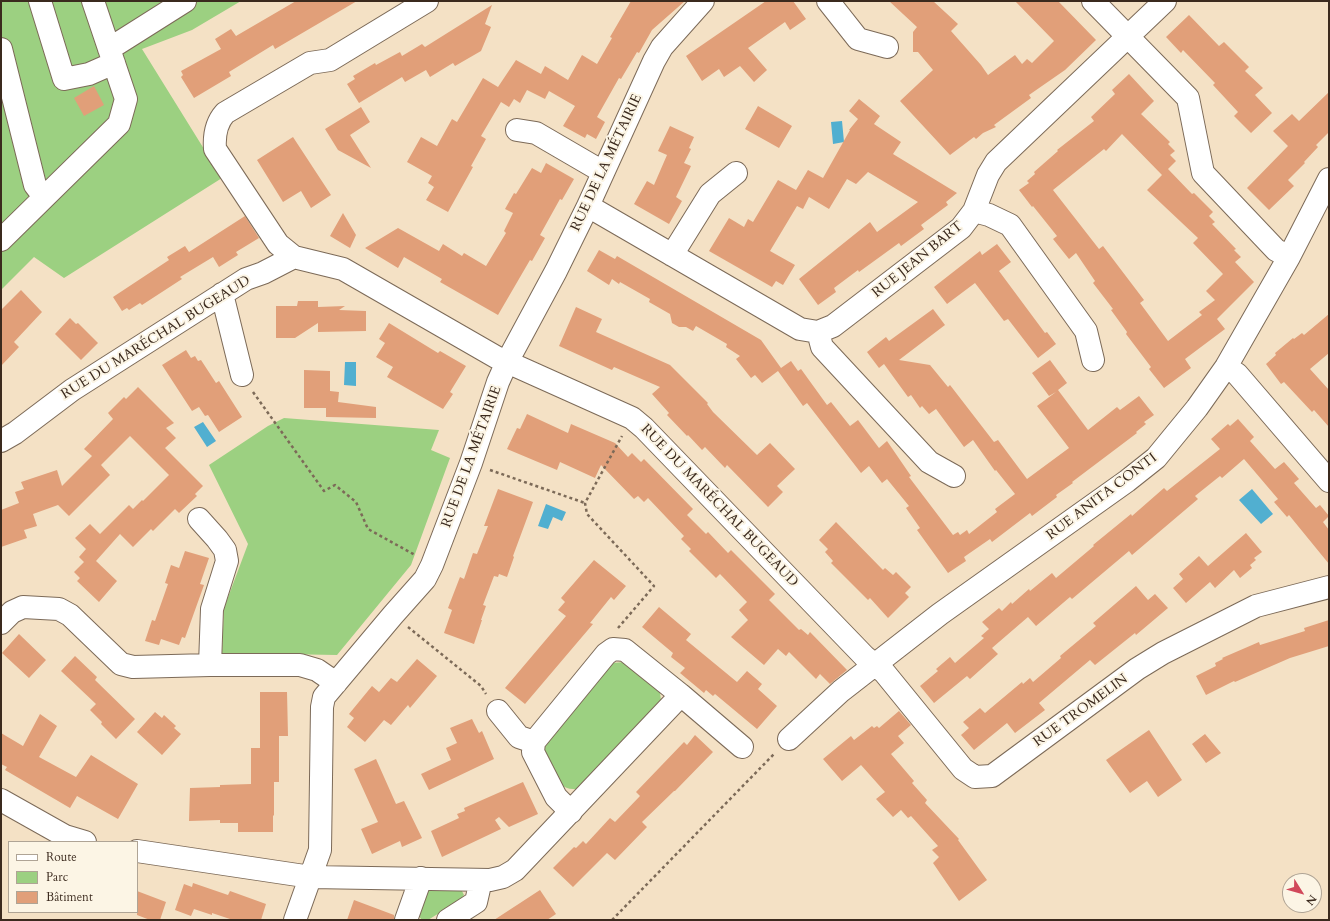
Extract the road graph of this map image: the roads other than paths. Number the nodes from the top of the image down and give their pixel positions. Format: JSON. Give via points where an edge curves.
{"nodes":[{"id":1,"x":40,"y":1,"type":"edge"},
{"id":2,"x":92,"y":1,"type":"edge"},
{"id":3,"x":427,"y":1,"type":"edge"},
{"id":4,"x":703,"y":1,"type":"edge"},
{"id":5,"x":828,"y":1,"type":"edge"},
{"id":6,"x":1093,"y":1,"type":"edge"},
{"id":7,"x":1165,"y":1,"type":"edge"},
{"id":8,"x":183,"y":2,"type":"edge"},
{"id":9,"x":1128,"y":36,"type":"junction"},
{"id":10,"x":887,"y":46,"type":"dead end"},
{"id":11,"x":1,"y":49,"type":"edge"},
{"id":12,"x":112,"y":56,"type":"junction"},
{"id":13,"x":517,"y":130,"type":"dead end"},
{"id":14,"x":603,"y":172,"type":"junction"},
{"id":15,"x":736,"y":173,"type":"dead end"},
{"id":16,"x":1329,"y":179,"type":"edge"},
{"id":17,"x":44,"y":197,"type":"junction"},
{"id":18,"x":588,"y":206,"type":"junction"},
{"id":19,"x":974,"y":211,"type":"junction"},
{"id":20,"x":2,"y":236,"type":"edge"},
{"id":21,"x":672,"y":254,"type":"junction"},
{"id":22,"x":1289,"y":256,"type":"junction"},
{"id":23,"x":294,"y":257,"type":"junction"},
{"id":24,"x":222,"y":294,"type":"junction"},
{"id":25,"x":818,"y":332,"type":"junction"},
{"id":26,"x":1093,"y":360,"type":"dead end"},
{"id":27,"x":507,"y":362,"type":"junction"},
{"id":28,"x":1226,"y":367,"type":"junction"},
{"id":29,"x":242,"y":375,"type":"road end"},
{"id":30,"x":1,"y":441,"type":"edge"},
{"id":31,"x":954,"y":476,"type":"dead end"},
{"id":32,"x":1329,"y":481,"type":"edge"},
{"id":33,"x":198,"y":519,"type":"dead end"},
{"id":34,"x":1329,"y":587,"type":"edge"},
{"id":35,"x":1,"y":623,"type":"edge"},
{"id":36,"x":875,"y":664,"type":"junction"},
{"id":37,"x":210,"y":665,"type":"junction"},
{"id":38,"x":336,"y":683,"type":"junction"},
{"id":39,"x":681,"y":695,"type":"junction"},
{"id":40,"x":498,"y":711,"type":"road end"},
{"id":41,"x":789,"y":739,"type":"road end"},
{"id":42,"x":534,"y":742,"type":"junction"},
{"id":43,"x":742,"y":747,"type":"dead end"},
{"id":44,"x":1,"y":800,"type":"edge"},
{"id":45,"x":570,"y":812,"type":"junction"},
{"id":46,"x":82,"y":841,"type":"edge"},
{"id":47,"x":138,"y":851,"type":"edge"},
{"id":48,"x":311,"y":877,"type":"junction"},
{"id":49,"x":421,"y":878,"type":"junction"},
{"id":50,"x":482,"y":880,"type":"junction"},
{"id":51,"x":295,"y":920,"type":"edge"},
{"id":52,"x":406,"y":920,"type":"edge"},
{"id":53,"x":448,"y":920,"type":"edge"}],
"edges":[{"from":1,"to":12,"type":"street","via":[[64,79],[89,74]]},
{"from":2,"to":12,"type":"street"},
{"from":3,"to":23,"type":"street","via":[[330,60],[310,64],[225,113],[219,120],[214,140],[215,149],[278,244]]},
{"from":4,"to":14,"type":"street","name":"RUE DE LA MÉTAIRIE","via":[[662,47],[654,60]]},
{"from":5,"to":10,"type":"street","via":[[858,39]]},
{"from":6,"to":9,"type":"street"},
{"from":7,"to":9,"type":"street","name":"RUE JEAN BART"},
{"from":8,"to":12,"type":"street"},
{"from":9,"to":19,"type":"street","name":"RUE JEAN BART","via":[[996,162]]},
{"from":9,"to":22,"type":"street","via":[[1188,98],[1203,173],[1276,250]]},
{"from":11,"to":17,"type":"street","via":[[35,185]]},
{"from":12,"to":17,"type":"street","via":[[126,99],[119,124]]},
{"from":13,"to":14,"type":"street","via":[[536,133]]},
{"from":14,"to":18,"type":"street","name":"RUE DE LA MÉTAIRIE"},
{"from":15,"to":21,"type":"street","via":[[710,194]]},
{"from":16,"to":22,"type":"street","name":"RUE ANITA CONTI"},
{"from":17,"to":20,"type":"street"},
{"from":18,"to":21,"type":"street"},
{"from":18,"to":27,"type":"street","name":"RUE DE LA MÉTAIRIE"},
{"from":19,"to":25,"type":"street","name":"RUE JEAN BART","via":[[961,228],[833,326]]},
{"from":19,"to":26,"type":"street","via":[[989,215],[1010,226],[1086,331]]},
{"from":21,"to":25,"type":"street","via":[[800,329]]},
{"from":22,"to":28,"type":"street","name":"RUE ANITA CONTI"},
{"from":23,"to":24,"type":"street","name":"RUE DU MARÉCHAL BUGEAUD","via":[[246,279]]},
{"from":23,"to":27,"type":"street","name":"RUE DU MARÉCHAL BUGEAUD","via":[[343,269]]},
{"from":24,"to":29,"type":"street"},
{"from":24,"to":30,"type":"street","name":"RUE DU MARÉCHAL BUGEAUD","via":[[72,390]]},
{"from":25,"to":31,"type":"street","via":[[822,347],[918,451],[929,462]]},
{"from":27,"to":36,"type":"street","name":"RUE DU MARÉCHAL BUGEAUD","via":[[632,418],[865,657]]},
{"from":27,"to":38,"type":"street","name":"RUE DE LA MÉTAIRIE","via":[[471,463],[425,579]]},
{"from":28,"to":32,"type":"street","via":[[1237,374]]},
{"from":28,"to":36,"type":"street","name":"RUE ANITA CONTI","via":[[1197,408],[1156,458]]},
{"from":33,"to":37,"type":"street","via":[[225,550],[227,561],[212,609]]},
{"from":34,"to":36,"type":"street","name":"RUE TROMELIN","via":[[1256,606],[1163,653],[1137,669],[992,776],[975,777],[963,769]]},
{"from":35,"to":37,"type":"street","via":[[12,612],[23,607],[59,609],[70,615],[121,664],[133,667]]},
{"from":36,"to":41,"type":"street","name":"RUE ANITA CONTI"},
{"from":37,"to":38,"type":"street","via":[[300,665],[317,670]]},
{"from":38,"to":48,"type":"street","name":"RUE DE LA MÉTAIRIE","via":[[324,697],[322,707],[320,850]]},
{"from":39,"to":42,"type":"street","via":[[625,650],[612,649]]},
{"from":39,"to":43,"type":"street"},
{"from":39,"to":45,"type":"street"},
{"from":40,"to":42,"type":"street","via":[[519,737]]},
{"from":42,"to":45,"type":"street","via":[[533,752],[556,797]]},
{"from":44,"to":46,"type":"street","via":[[65,836]]},
{"from":45,"to":50,"type":"street","via":[[515,870],[504,877]]},
{"from":47,"to":48,"type":"street"},
{"from":48,"to":49,"type":"street"},
{"from":48,"to":51,"type":"street","name":"RUE DE LA MÉTAIRIE"},
{"from":49,"to":50,"type":"street"},
{"from":49,"to":52,"type":"street"},
{"from":50,"to":53,"type":"street","via":[[476,902]]}]}
